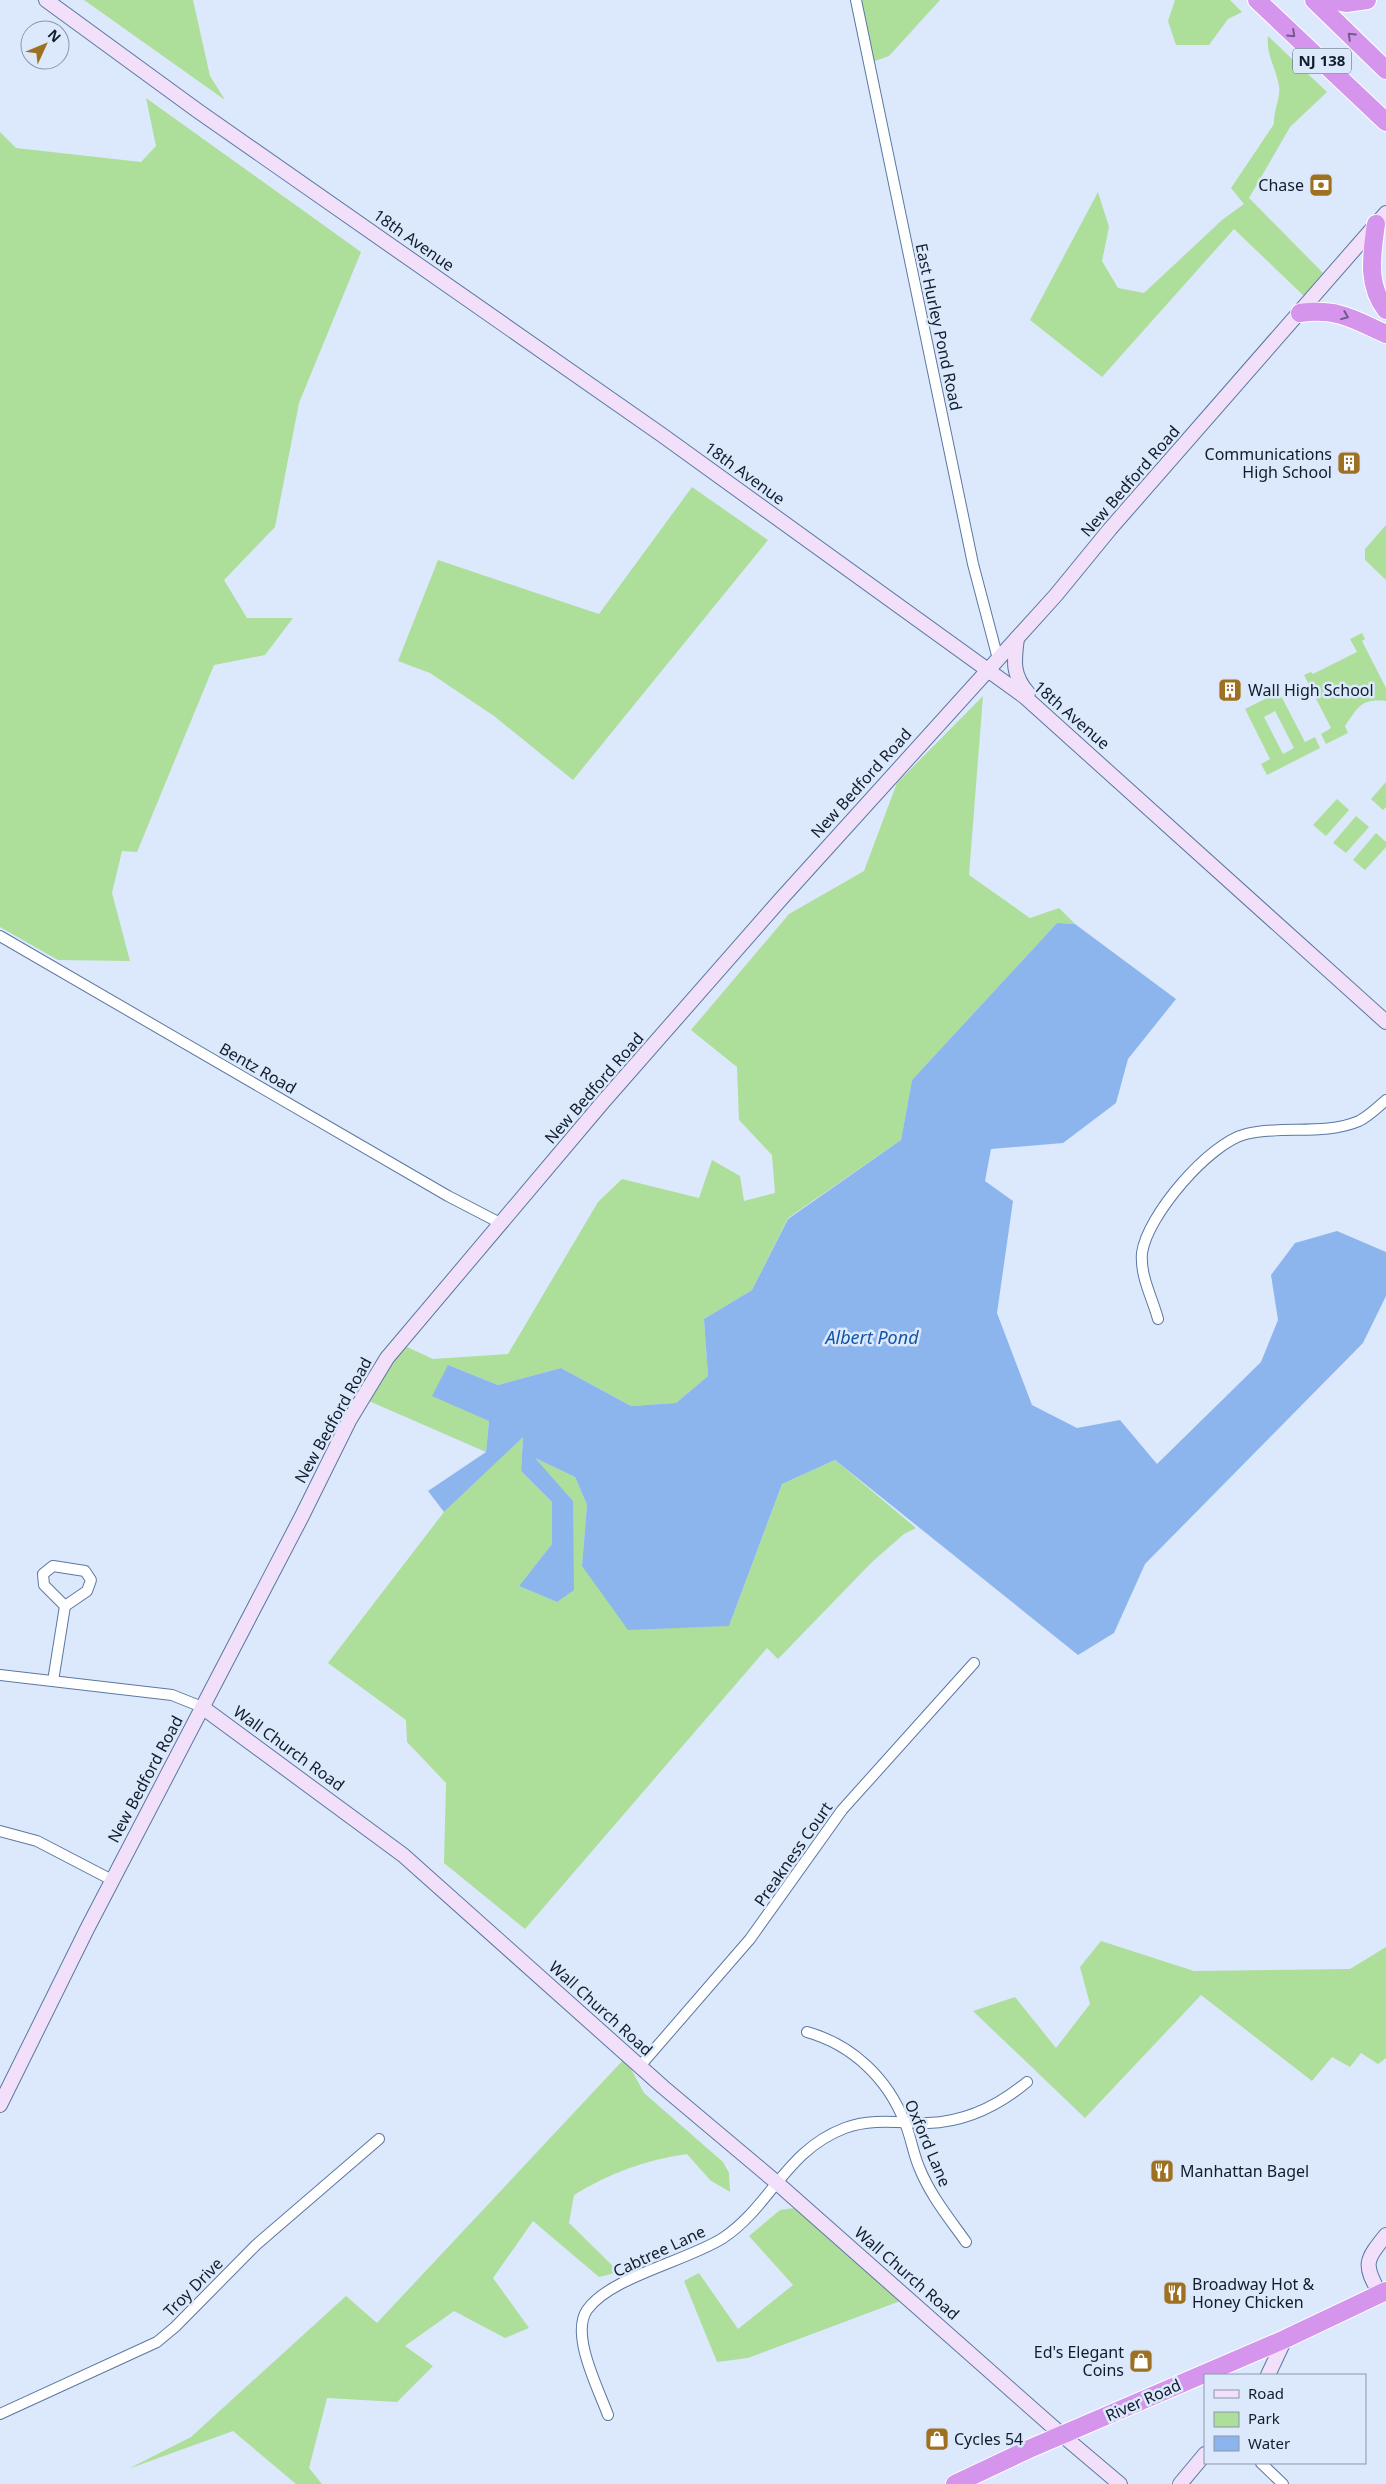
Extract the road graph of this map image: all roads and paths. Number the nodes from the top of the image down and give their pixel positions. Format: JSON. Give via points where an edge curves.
{"nodes":[{"id":1,"x":46,"y":0,"type":"edge"},
{"id":2,"x":856,"y":0,"type":"edge"},
{"id":3,"x":1257,"y":0,"type":"edge"},
{"id":4,"x":1314,"y":0,"type":"edge"},
{"id":5,"x":1330,"y":0,"type":"edge"},
{"id":6,"x":1367,"y":0,"type":"edge"},
{"id":7,"x":1386,"y":70,"type":"edge"},
{"id":8,"x":1386,"y":122,"type":"edge"},
{"id":9,"x":1381,"y":218,"type":"edge"},
{"id":10,"x":1386,"y":310,"type":"edge"},
{"id":11,"x":1300,"y":313,"type":"junction"},
{"id":12,"x":1386,"y":334,"type":"edge"},
{"id":13,"x":1017,"y":638,"type":"junction"},
{"id":14,"x":998,"y":659,"type":"junction"},
{"id":15,"x":987,"y":669,"type":"junction"},
{"id":16,"x":1058,"y":725,"type":"junction"},
{"id":17,"x":0,"y":936,"type":"edge"},
{"id":18,"x":1386,"y":1022,"type":"edge"},
{"id":19,"x":1386,"y":1100,"type":"edge"},
{"id":20,"x":502,"y":1224,"type":"junction"},
{"id":21,"x":1158,"y":1319,"type":"dead end"},
{"id":22,"x":65,"y":1606,"type":"junction"},
{"id":23,"x":974,"y":1663,"type":"dead end"},
{"id":24,"x":0,"y":1675,"type":"edge"},
{"id":25,"x":53,"y":1681,"type":"junction"},
{"id":26,"x":202,"y":1707,"type":"junction"},
{"id":27,"x":0,"y":1832,"type":"edge"},
{"id":28,"x":112,"y":1880,"type":"junction"},
{"id":29,"x":807,"y":2032,"type":"dead end"},
{"id":30,"x":640,"y":2066,"type":"junction"},
{"id":31,"x":1027,"y":2082,"type":"dead end"},
{"id":32,"x":3,"y":2090,"type":"edge"},
{"id":33,"x":0,"y":2105,"type":"edge"},
{"id":34,"x":905,"y":2122,"type":"junction"},
{"id":35,"x":379,"y":2139,"type":"dead end"},
{"id":36,"x":776,"y":2182,"type":"junction"},
{"id":37,"x":1386,"y":2235,"type":"edge"},
{"id":38,"x":966,"y":2242,"type":"dead end"},
{"id":39,"x":1383,"y":2292,"type":"edge"},
{"id":40,"x":1284,"y":2339,"type":"junction"},
{"id":41,"x":1268,"y":2374,"type":"edge"},
{"id":42,"x":0,"y":2414,"type":"edge"},
{"id":43,"x":608,"y":2415,"type":"dead end"},
{"id":44,"x":1062,"y":2435,"type":"junction"},
{"id":45,"x":1204,"y":2455,"type":"edge"},
{"id":46,"x":1262,"y":2464,"type":"edge"},
{"id":47,"x":955,"y":2484,"type":"edge"},
{"id":48,"x":1120,"y":2484,"type":"edge"},
{"id":49,"x":1180,"y":2484,"type":"edge"},
{"id":50,"x":1283,"y":2484,"type":"edge"}],
"edges":[{"from":1,"to":15,"type":"street","name":"18th Avenue"},
{"from":2,"to":14,"type":"street","name":"East Hurley Pond Road","via":[[973,564]]},
{"from":3,"to":8,"type":"highway","number":"NJ 138","one_way":true},
{"from":7,"to":4,"type":"highway","number":"NJ 138","one_way":true},
{"from":5,"to":6,"type":"highway","via":[[1346,3]]},
{"from":9,"to":10,"type":"highway","via":[[1371,273],[1374,290]]},
{"from":9,"to":11,"type":"street","name":"New Bedford Road"},
{"from":11,"to":12,"type":"highway","one_way":true,"via":[[1319,310],[1337,313]]},
{"from":11,"to":13,"type":"street","name":"New Bedford Road"},
{"from":13,"to":14,"type":"street","name":"New Bedford Road"},
{"from":13,"to":16,"type":"street","via":[[1014,664],[1019,683]]},
{"from":14,"to":15,"type":"street","name":"New Bedford Road"},
{"from":15,"to":16,"type":"street","name":"18th Avenue"},
{"from":15,"to":20,"type":"street","name":"New Bedford Road","via":[[603,1102]]},
{"from":16,"to":18,"type":"street","name":"18th Avenue"},
{"from":17,"to":20,"type":"street","name":"Bentz Road"},
{"from":19,"to":21,"type":"street","via":[[1364,1118],[1349,1125],[1248,1133],[1228,1141],[1210,1154],[1154,1219],[1145,1238],[1143,1272]]},
{"from":20,"to":26,"type":"street","name":"New Bedford Road","via":[[404,1337],[368,1388]]},
{"from":22,"to":22,"type":"street","via":[[87,1591],[91,1580],[81,1569],[54,1566],[43,1574],[44,1585]]},
{"from":22,"to":25,"type":"street"},
{"from":23,"to":30,"type":"street","name":"Preakness Court","via":[[842,1810],[750,1939]]},
{"from":24,"to":25,"type":"street","name":"Wall Church Road"},
{"from":25,"to":26,"type":"street","name":"Wall Church Road","via":[[172,1695]]},
{"from":26,"to":28,"type":"street","name":"New Bedford Road"},
{"from":26,"to":30,"type":"street","name":"Wall Church Road","via":[[403,1855]]},
{"from":27,"to":28,"type":"street","via":[[37,1841]]},
{"from":28,"to":32,"type":"street","name":"New Bedford Road"},
{"from":29,"to":34,"type":"street","name":"Oxford Lane","via":[[836,2043],[875,2072]]},
{"from":30,"to":36,"type":"street","name":"Wall Church Road"},
{"from":31,"to":34,"type":"street","name":"Cabtree Lane","via":[[997,2105],[970,2116],[930,2123]]},
{"from":32,"to":33,"type":"street","name":"New Bedford Road"},
{"from":34,"to":36,"type":"street","name":"Cabtree Lane","via":[[865,2123],[831,2134],[805,2152]]},
{"from":34,"to":38,"type":"street","name":"Oxford Lane","via":[[925,2182]]},
{"from":35,"to":42,"type":"street","name":"Troy Drive","via":[[256,2245],[157,2342]]},
{"from":36,"to":43,"type":"street","name":"Cabtree Lane","via":[[736,2228],[724,2237],[706,2248],[617,2286],[586,2311],[581,2332],[585,2354]]},
{"from":36,"to":44,"type":"street","name":"Wall Church Road"},
{"from":37,"to":39,"type":"street","via":[[1368,2260],[1369,2273]]},
{"from":39,"to":40,"type":"highway","name":"River Road"},
{"from":40,"to":41,"type":"street"},
{"from":40,"to":44,"type":"highway","name":"River Road"},
{"from":44,"to":47,"type":"highway","name":"River Road"},
{"from":44,"to":48,"type":"street","name":"Wall Church Road"},
{"from":45,"to":49,"type":"street"},
{"from":46,"to":50,"type":"street"}]}
